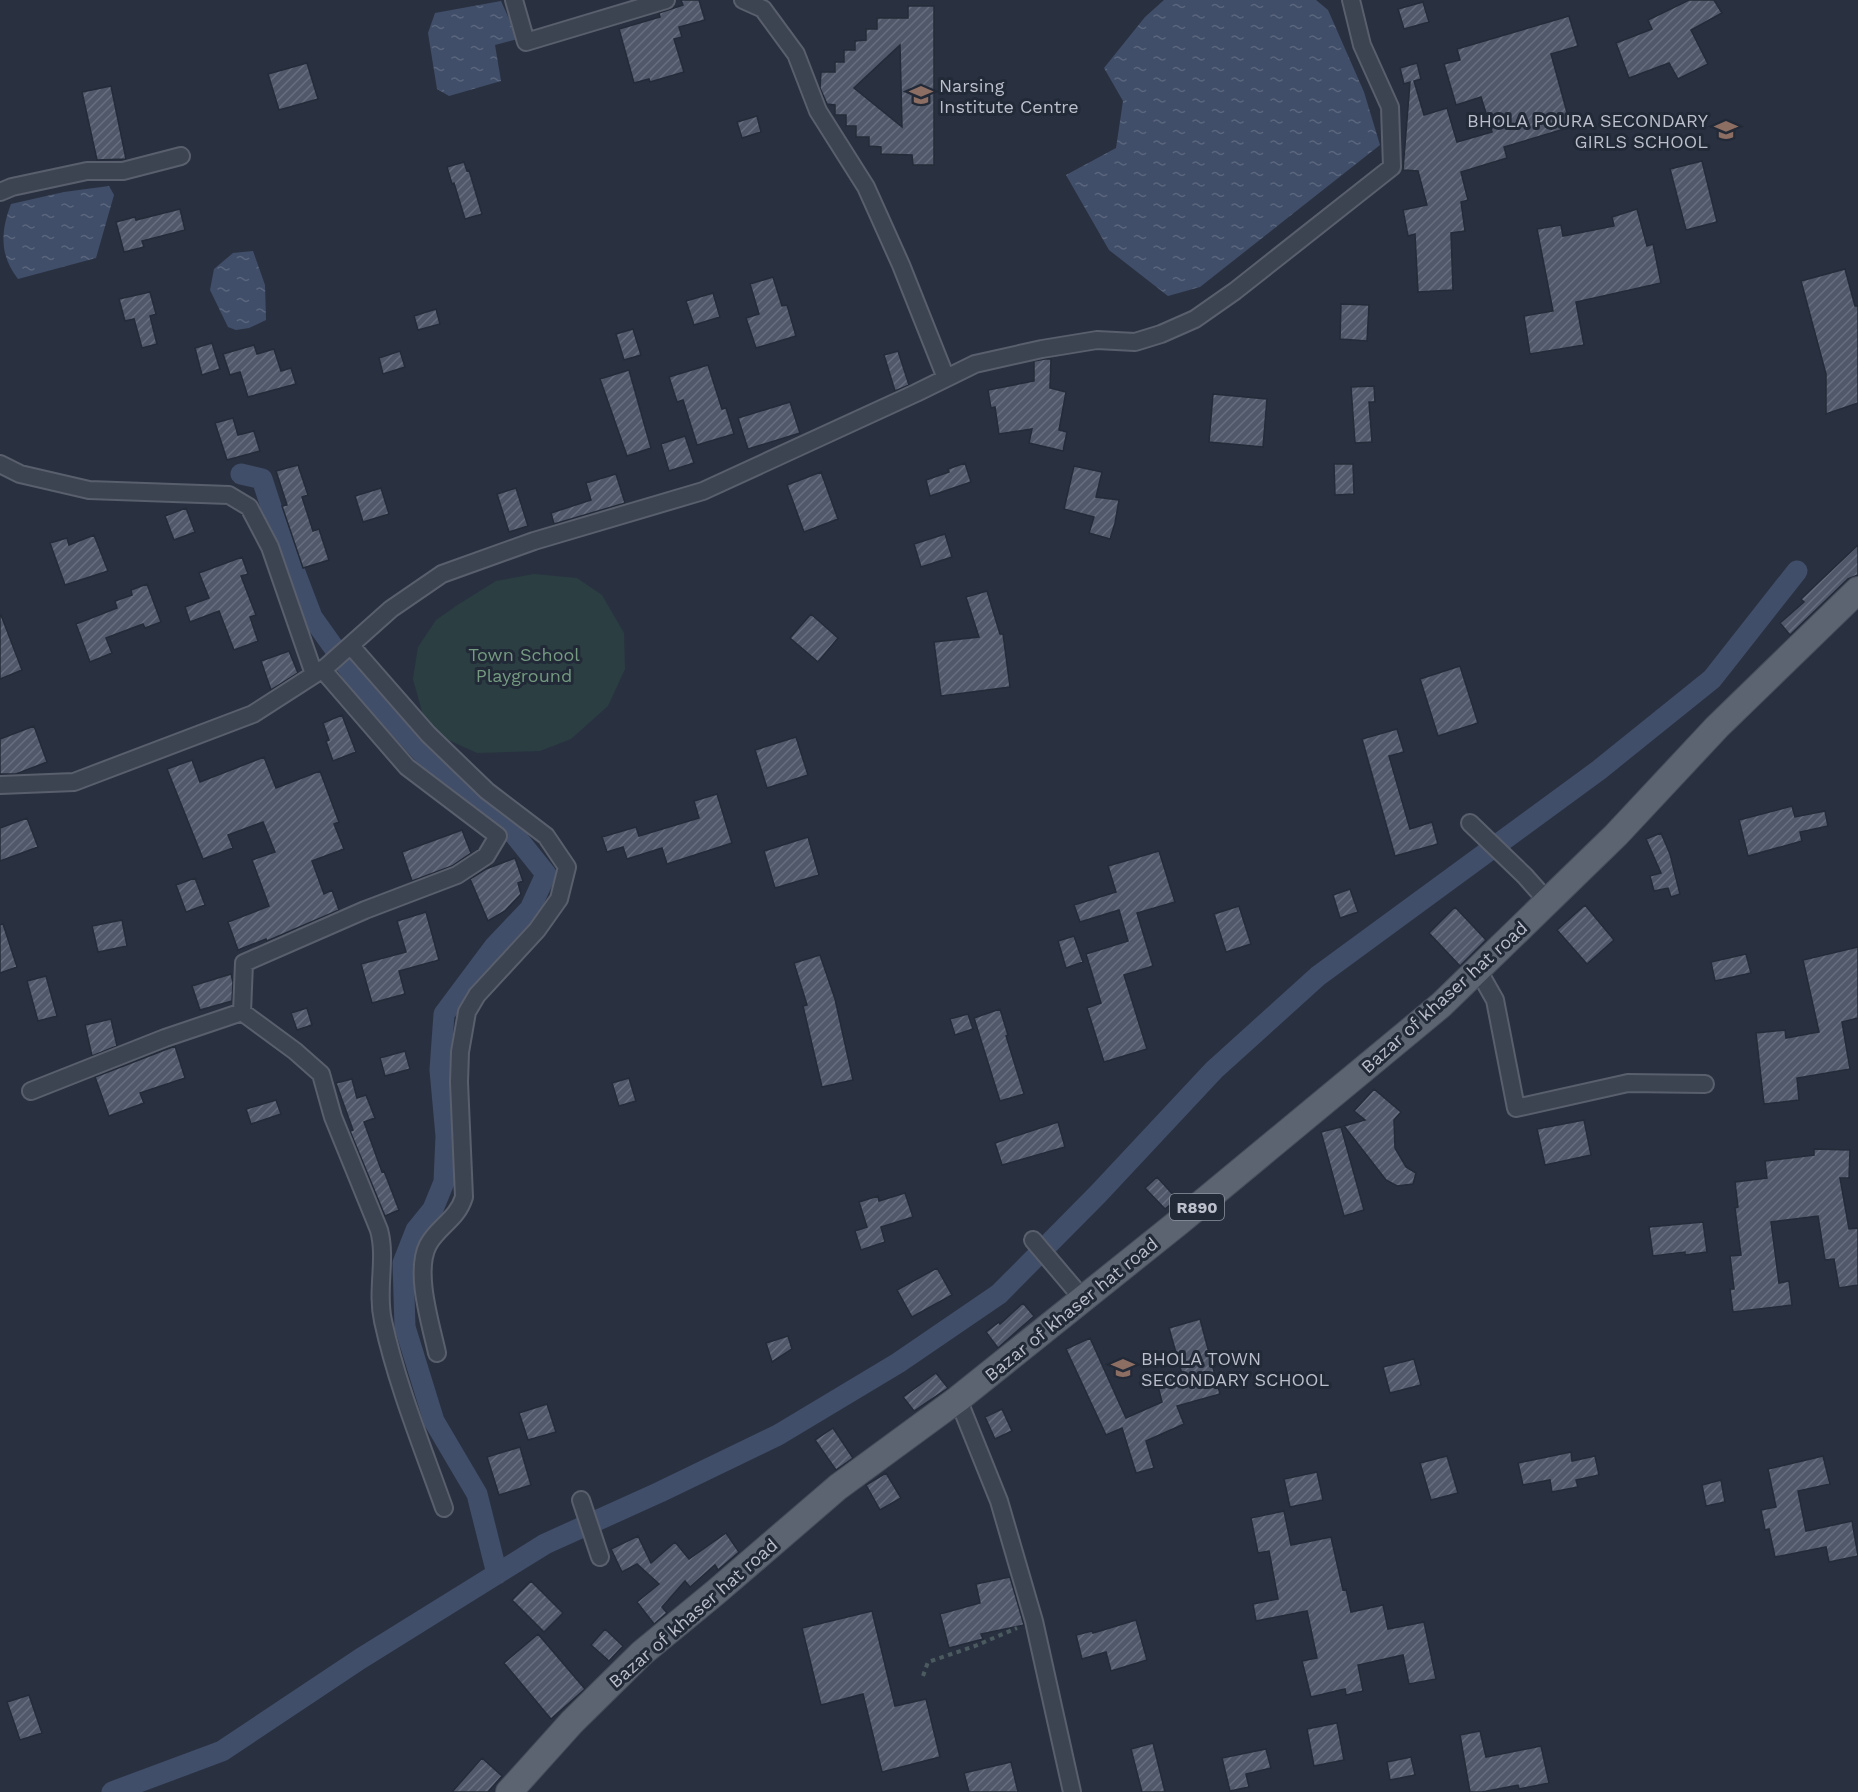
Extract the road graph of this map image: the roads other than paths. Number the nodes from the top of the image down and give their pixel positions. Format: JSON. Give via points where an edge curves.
{"nodes":[{"id":1,"x":514,"y":0,"type":"edge"},
{"id":2,"x":666,"y":0,"type":"edge"},
{"id":3,"x":743,"y":0,"type":"edge"},
{"id":4,"x":1351,"y":0,"type":"edge"},
{"id":5,"x":181,"y":156,"type":"dead end"},
{"id":6,"x":0,"y":192,"type":"edge"},
{"id":7,"x":946,"y":378,"type":"junction"},
{"id":8,"x":0,"y":464,"type":"edge"},
{"id":9,"x":1858,"y":590,"type":"edge"},
{"id":10,"x":353,"y":644,"type":"junction"},
{"id":11,"x":321,"y":670,"type":"junction"},
{"id":12,"x":0,"y":785,"type":"edge"},
{"id":13,"x":1470,"y":823,"type":"dead end"},
{"id":14,"x":1548,"y":902,"type":"junction"},
{"id":15,"x":1478,"y":970,"type":"junction"},
{"id":16,"x":242,"y":1012,"type":"junction"},
{"id":17,"x":1705,"y":1084,"type":"dead end"},
{"id":18,"x":31,"y":1091,"type":"dead end"},
{"id":19,"x":1033,"y":1240,"type":"dead end"},
{"id":20,"x":1075,"y":1290,"type":"junction"},
{"id":21,"x":438,"y":1353,"type":"dead end"},
{"id":22,"x":958,"y":1399,"type":"junction"},
{"id":23,"x":581,"y":1500,"type":"dead end"},
{"id":24,"x":444,"y":1508,"type":"dead end"},
{"id":25,"x":600,"y":1557,"type":"dead end"},
{"id":26,"x":508,"y":1792,"type":"edge"},
{"id":27,"x":1072,"y":1792,"type":"edge"}],
"edges":[{"from":1,"to":2,"type":"street","via":[[526,42]]},
{"from":3,"to":7,"type":"street","via":[[763,9],[796,54],[818,111],[866,187]]},
{"from":4,"to":7,"type":"street","via":[[1362,45],[1390,107],[1392,167],[1195,319],[1135,342],[1097,340],[1042,349],[975,364]]},
{"from":5,"to":6,"type":"street","via":[[123,171],[87,171]]},
{"from":7,"to":10,"type":"street","via":[[703,491],[534,541],[442,574],[391,609]]},
{"from":8,"to":11,"type":"street","via":[[20,474],[89,490],[229,495],[249,507],[270,547]]},
{"from":9,"to":14,"type":"main road","name":"Bazar of khaser hat road","number":"R890","via":[[1717,727]]},
{"from":10,"to":11,"type":"street"},
{"from":10,"to":21,"type":"street","via":[[428,734],[487,791],[546,836],[567,867],[559,899],[467,1012],[459,1082],[464,1197],[453,1219],[427,1246],[423,1268]]},
{"from":11,"to":12,"type":"street","via":[[253,714],[74,782]]},
{"from":11,"to":16,"type":"street","via":[[407,767],[498,836],[486,856],[457,875],[244,963]]},
{"from":13,"to":14,"type":"street"},
{"from":14,"to":15,"type":"main road","name":"Bazar of khaser hat road","number":"R890"},
{"from":15,"to":17,"type":"street","via":[[1495,1000],[1516,1108],[1628,1083]]},
{"from":15,"to":20,"type":"main road","name":"Bazar of khaser hat road","number":"R890","via":[[1362,1071]]},
{"from":16,"to":18,"type":"street"},
{"from":16,"to":24,"type":"street","via":[[321,1074],[333,1117],[379,1230],[383,1246],[382,1318],[399,1382]]},
{"from":19,"to":20,"type":"street"},
{"from":20,"to":22,"type":"main road","name":"Bazar of khaser hat road","number":"R890"},
{"from":22,"to":26,"type":"main road","name":"Bazar of khaser hat road","number":"R890","via":[[838,1487],[642,1653]]},
{"from":22,"to":27,"type":"street","via":[[999,1501],[1035,1621]]},
{"from":23,"to":25,"type":"street"}]}
